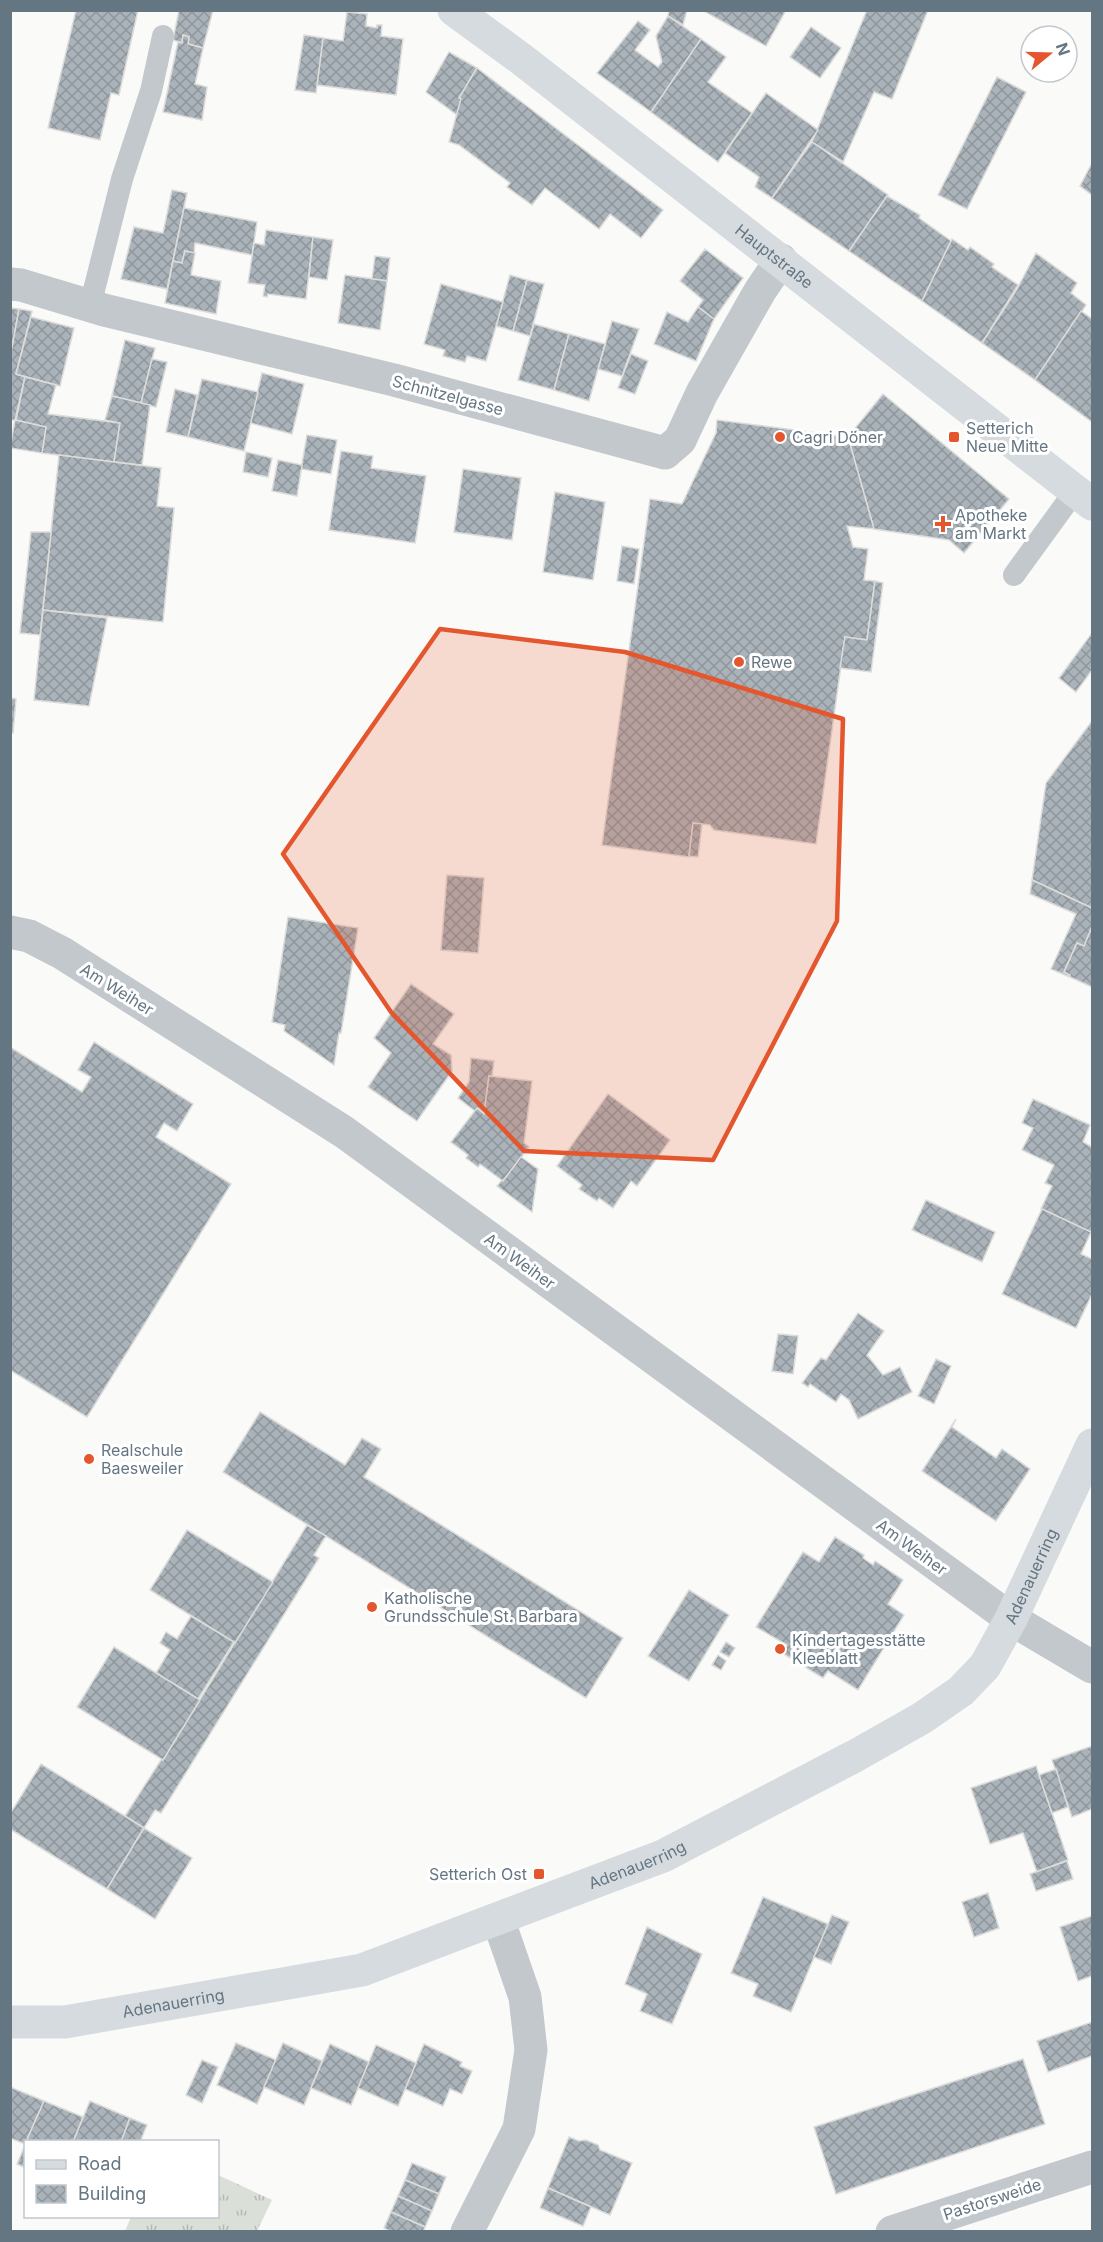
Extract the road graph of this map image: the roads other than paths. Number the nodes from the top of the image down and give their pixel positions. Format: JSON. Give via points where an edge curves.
{"nodes":[{"id":1,"x":454,"y":10,"type":"edge"},
{"id":2,"x":163,"y":36,"type":"dead end"},
{"id":3,"x":781,"y":260,"type":"junction"},
{"id":4,"x":10,"y":284,"type":"edge"},
{"id":5,"x":90,"y":306,"type":"junction"},
{"id":6,"x":1084,"y":497,"type":"edge"},
{"id":7,"x":1014,"y":575,"type":"dead end"},
{"id":8,"x":10,"y":932,"type":"edge"},
{"id":9,"x":1092,"y":1444,"type":"edge"},
{"id":10,"x":1011,"y":1619,"type":"junction"},
{"id":11,"x":1092,"y":1667,"type":"edge"},
{"id":12,"x":498,"y":1918,"type":"junction"},
{"id":13,"x":10,"y":2022,"type":"edge"},
{"id":14,"x":1092,"y":2167,"type":"edge"},
{"id":15,"x":467,"y":2232,"type":"edge"},
{"id":16,"x":892,"y":2232,"type":"edge"}],
"edges":[{"from":1,"to":3,"type":"street","name":"Hauptstraße"},
{"from":2,"to":5,"type":"lane"},
{"from":3,"to":5,"type":"street","name":"Schnitzelgasse","via":[[702,393],[680,440],[665,453],[394,380]]},
{"from":3,"to":6,"type":"street","name":"Hauptstraße"},
{"from":4,"to":5,"type":"street","name":"Schnitzelgasse"},
{"from":6,"to":7,"type":"lane"},
{"from":8,"to":10,"type":"street","name":"Am Weiher","via":[[29,936],[62,954],[344,1132]]},
{"from":9,"to":10,"type":"street","name":"Adenauerring"},
{"from":10,"to":11,"type":"street"},
{"from":10,"to":12,"type":"street","name":"Adenauerring","via":[[985,1666],[961,1691],[922,1718],[663,1856]]},
{"from":12,"to":13,"type":"street","name":"Adenauerring","via":[[362,1970],[65,2022]]},
{"from":12,"to":15,"type":"street","via":[[525,1997],[531,2050],[519,2129]]},
{"from":14,"to":16,"type":"street","name":"Pastorsweide"}]}
